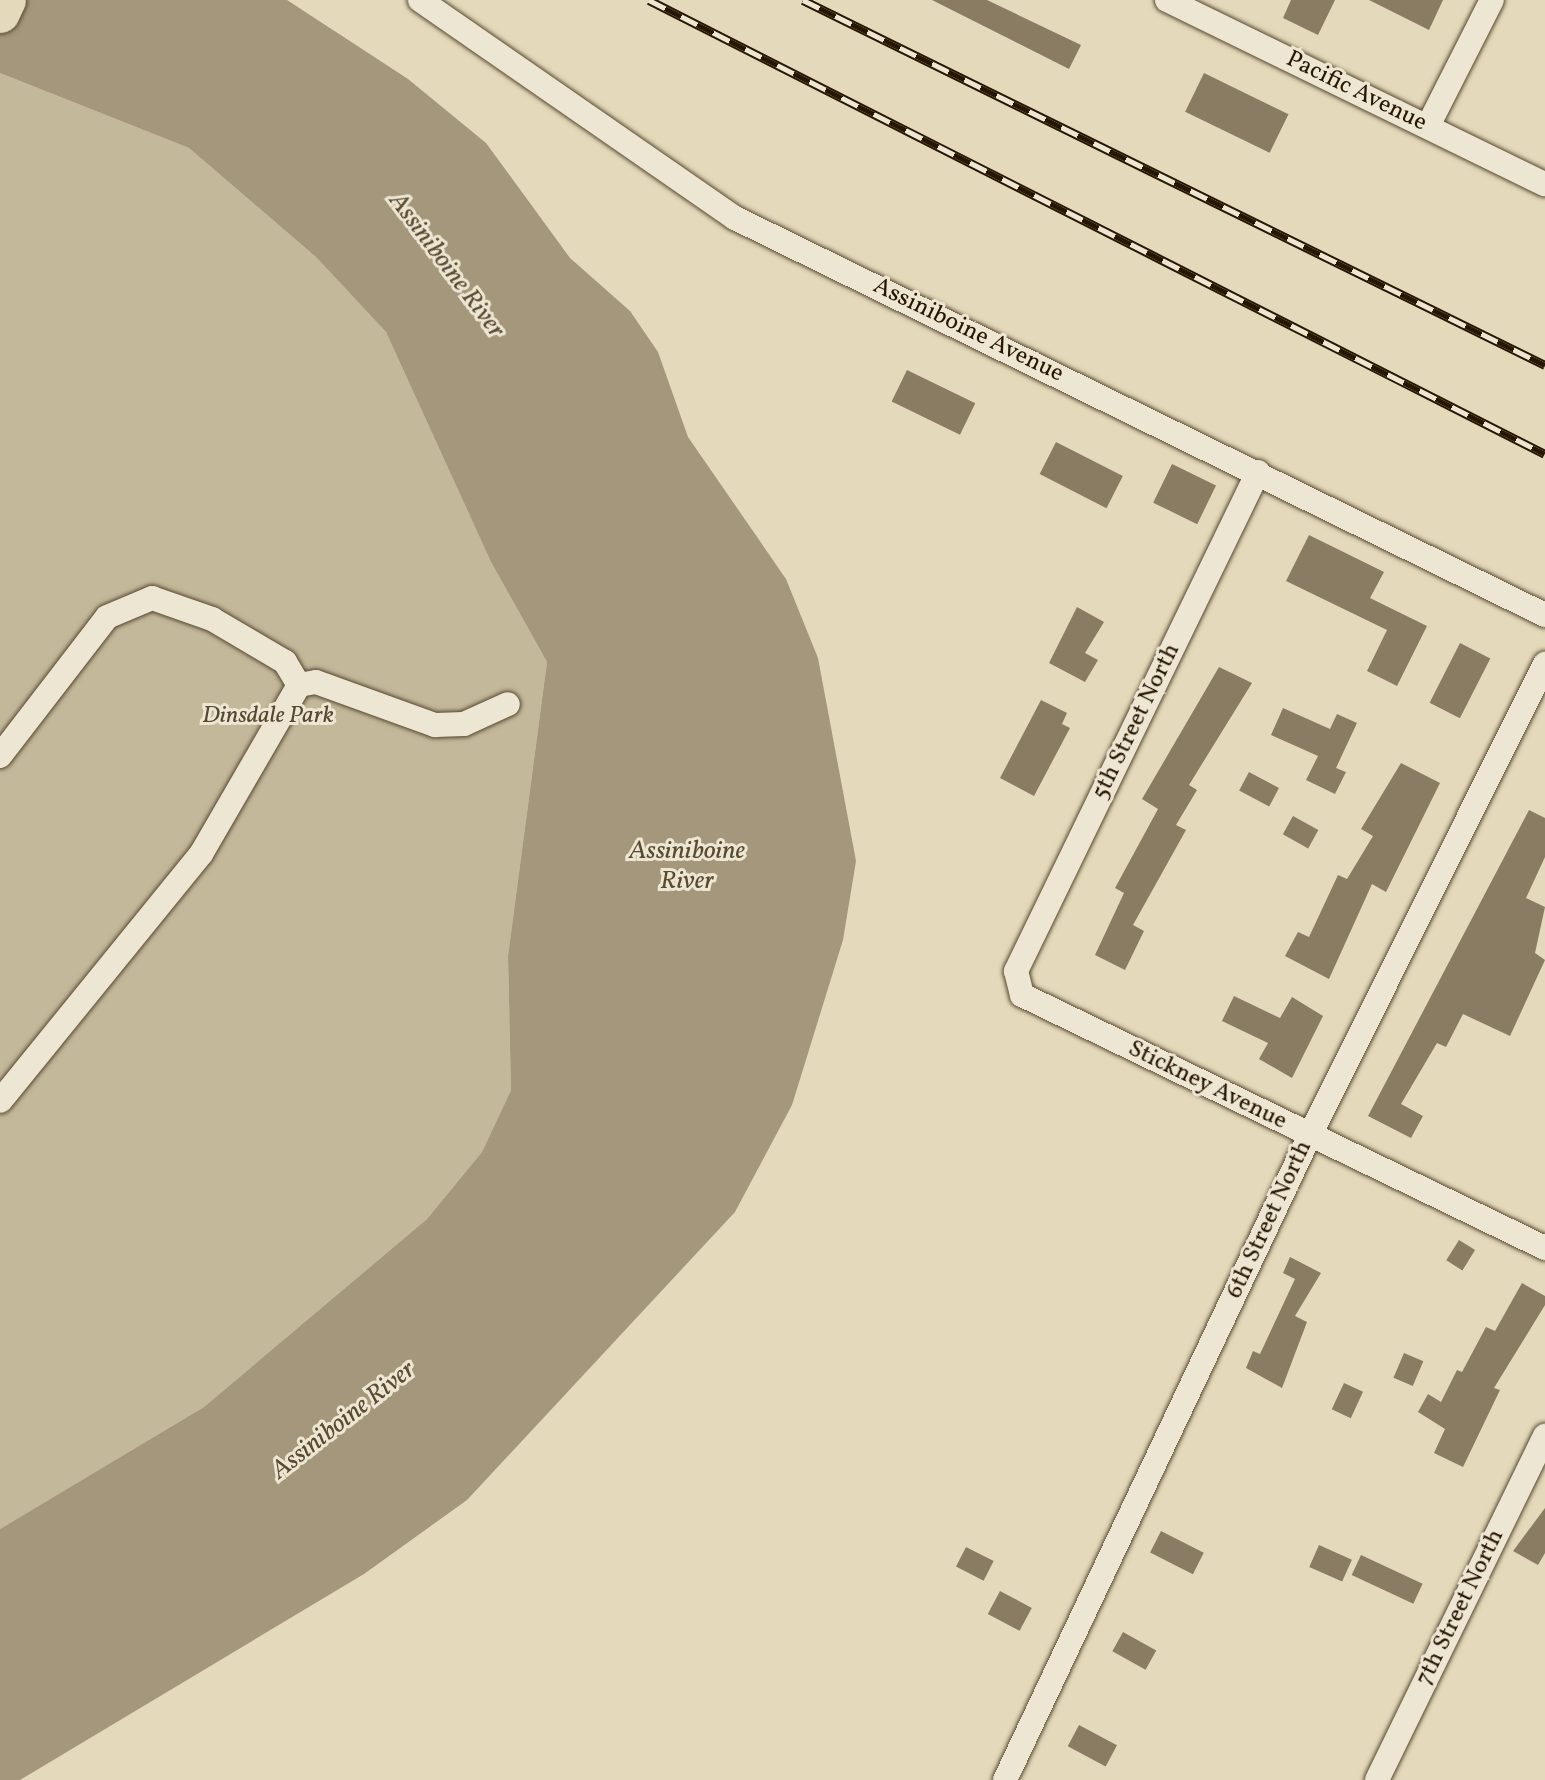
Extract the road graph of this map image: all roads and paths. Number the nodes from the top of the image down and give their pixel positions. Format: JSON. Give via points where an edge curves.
{"nodes":[{"id":1,"x":6,"y":0,"type":"edge"},
{"id":2,"x":420,"y":0,"type":"edge"},
{"id":3,"x":1167,"y":0,"type":"edge"},
{"id":4,"x":1492,"y":0,"type":"edge"},
{"id":5,"x":0,"y":13,"type":"edge"},
{"id":6,"x":1428,"y":126,"type":"junction"},
{"id":7,"x":1545,"y":184,"type":"edge"},
{"id":8,"x":1258,"y":472,"type":"junction"},
{"id":9,"x":1545,"y":615,"type":"edge"},
{"id":10,"x":1545,"y":664,"type":"edge"},
{"id":11,"x":299,"y":685,"type":"junction"},
{"id":12,"x":508,"y":704,"type":"dead end"},
{"id":13,"x":0,"y":756,"type":"edge"},
{"id":14,"x":1016,"y":971,"type":"joint"},
{"id":15,"x":0,"y":1101,"type":"edge"},
{"id":16,"x":1309,"y":1137,"type":"junction"},
{"id":17,"x":1545,"y":1248,"type":"edge"},
{"id":18,"x":1545,"y":1436,"type":"edge"},
{"id":19,"x":1005,"y":1780,"type":"edge"},
{"id":20,"x":1377,"y":1780,"type":"edge"}],
"edges":[{"from":1,"to":5,"type":"main road"},
{"from":2,"to":8,"type":"street","name":"Assiniboine Avenue","via":[[735,218]]},
{"from":3,"to":6,"type":"street","name":"Pacific Avenue"},
{"from":4,"to":6,"type":"street"},
{"from":6,"to":7,"type":"street","name":"Pacific Avenue"},
{"from":8,"to":9,"type":"street","name":"Assiniboine Avenue"},
{"from":8,"to":14,"type":"street","name":"5th Street North"},
{"from":10,"to":16,"type":"street","name":"6th Street North"},
{"from":11,"to":12,"type":"street","via":[[316,682],[435,725],[464,724]]},
{"from":11,"to":13,"type":"street","via":[[285,662],[212,619],[152,598],[107,617]]},
{"from":11,"to":15,"type":"street","via":[[201,854]]},
{"from":14,"to":16,"type":"street","name":"Stickney Avenue","via":[[1022,995]]},
{"from":16,"to":17,"type":"street","name":"Stickney Avenue"},
{"from":16,"to":19,"type":"street","name":"6th Street North"},
{"from":18,"to":20,"type":"street","name":"7th Street North"}]}
